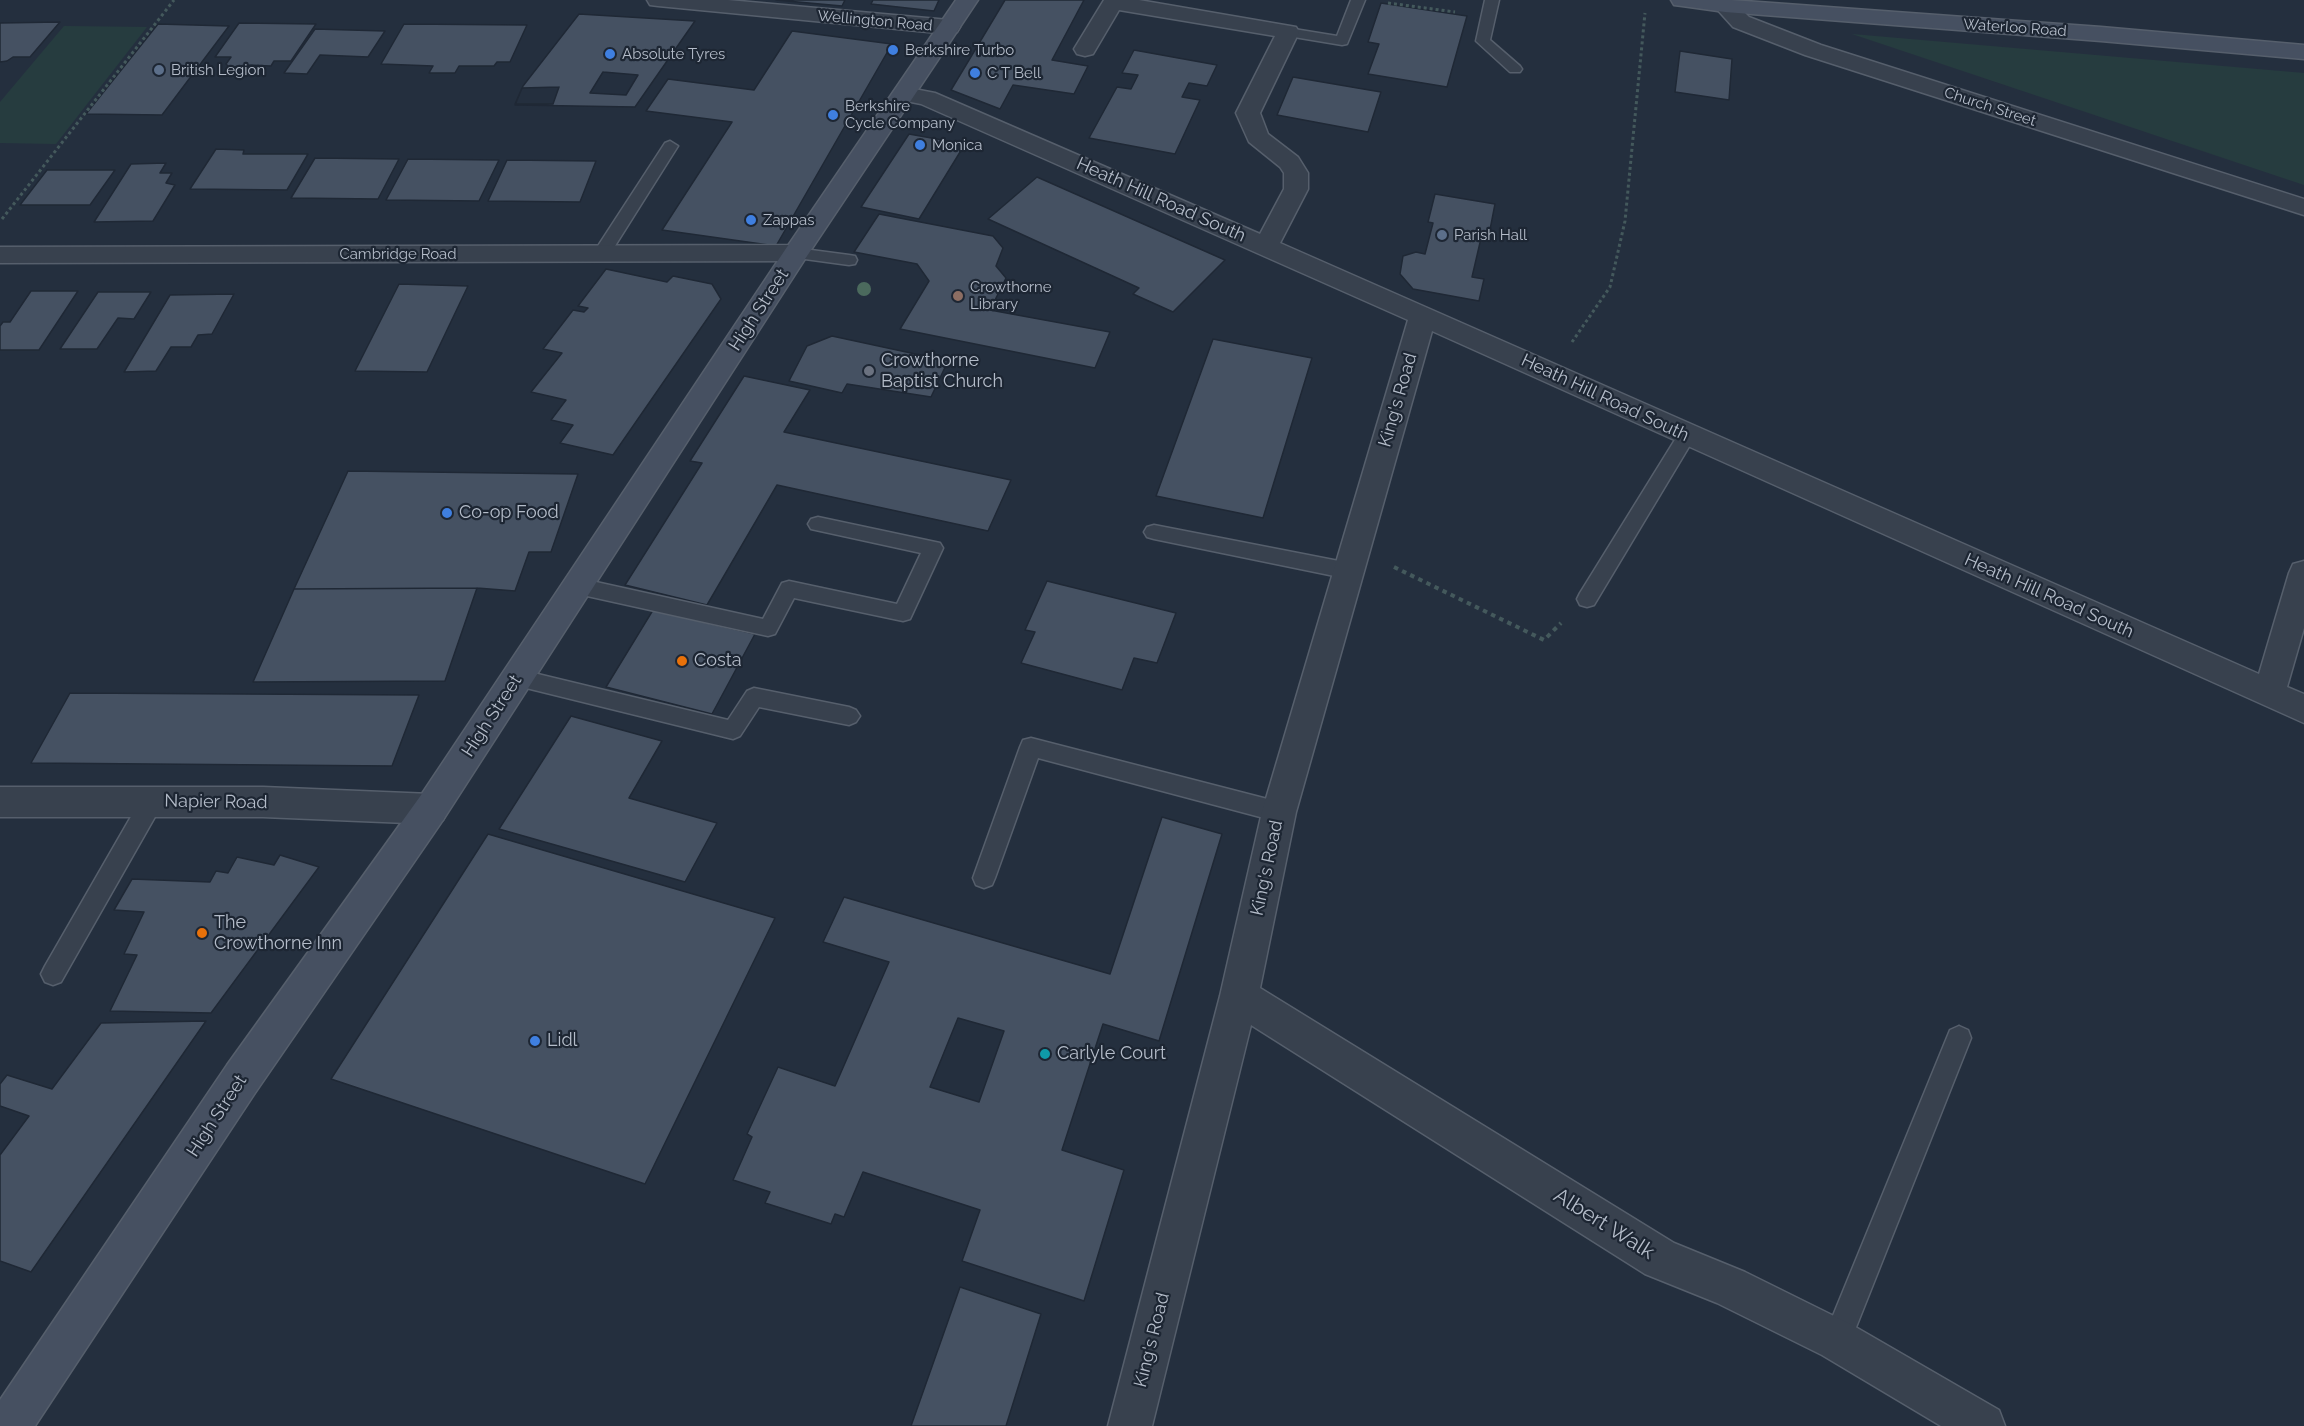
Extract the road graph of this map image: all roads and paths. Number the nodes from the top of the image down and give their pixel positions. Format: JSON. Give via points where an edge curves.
{"nodes":[{"id":1,"x":174,"y":0,"type":"edge"},
{"id":2,"x":658,"y":0,"type":"edge"},
{"id":3,"x":967,"y":0,"type":"edge"},
{"id":4,"x":1358,"y":0,"type":"edge"},
{"id":5,"x":1492,"y":0,"type":"edge"},
{"id":6,"x":1682,"y":0,"type":"edge"},
{"id":7,"x":1378,"y":2,"type":"dead end"},
{"id":8,"x":1725,"y":6,"type":"junction"},
{"id":9,"x":1646,"y":12,"type":"dead end"},
{"id":10,"x":1489,"y":17,"type":"junction"},
{"id":11,"x":949,"y":27,"type":"junction"},
{"id":12,"x":1288,"y":32,"type":"junction"},
{"id":13,"x":1085,"y":49,"type":"dead end"},
{"id":14,"x":2304,"y":52,"type":"edge"},
{"id":15,"x":1515,"y":69,"type":"dead end"},
{"id":16,"x":904,"y":94,"type":"junction"},
{"id":17,"x":670,"y":146,"type":"dead end"},
{"id":18,"x":2304,"y":207,"type":"edge"},
{"id":19,"x":0,"y":222,"type":"edge"},
{"id":20,"x":1266,"y":246,"type":"junction"},
{"id":21,"x":603,"y":253,"type":"junction"},
{"id":22,"x":796,"y":253,"type":"junction"},
{"id":23,"x":0,"y":255,"type":"edge"},
{"id":24,"x":849,"y":260,"type":"dead end"},
{"id":25,"x":1423,"y":315,"type":"junction"},
{"id":26,"x":1552,"y":373,"type":"junction"},
{"id":27,"x":1687,"y":435,"type":"junction"},
{"id":28,"x":818,"y":524,"type":"dead end"},
{"id":29,"x":1154,"y":532,"type":"dead end"},
{"id":30,"x":1352,"y":560,"type":"junction"},
{"id":31,"x":2304,"y":573,"type":"edge"},
{"id":32,"x":578,"y":586,"type":"junction"},
{"id":33,"x":1587,"y":599,"type":"joint"},
{"id":34,"x":517,"y":678,"type":"junction"},
{"id":35,"x":2269,"y":694,"type":"junction"},
{"id":36,"x":2304,"y":709,"type":"edge"},
{"id":37,"x":849,"y":716,"type":"dead end"},
{"id":38,"x":152,"y":801,"type":"junction"},
{"id":39,"x":0,"y":802,"type":"edge"},
{"id":40,"x":431,"y":809,"type":"junction"},
{"id":41,"x":1280,"y":812,"type":"junction"},
{"id":42,"x":984,"y":878,"type":"dead end"},
{"id":43,"x":52,"y":974,"type":"dead end"},
{"id":44,"x":1239,"y":996,"type":"junction"},
{"id":45,"x":1959,"y":1038,"type":"dead end"},
{"id":46,"x":1837,"y":1340,"type":"junction"},
{"id":47,"x":9,"y":1426,"type":"edge"},
{"id":48,"x":1130,"y":1426,"type":"edge"},
{"id":49,"x":1983,"y":1426,"type":"edge"}],
"edges":[{"from":1,"to":19,"type":"path"},
{"from":2,"to":11,"type":"street","name":"Wellington Road"},
{"from":3,"to":11,"type":"street","name":"High Street"},
{"from":4,"to":12,"type":"lane","via":[[1342,41]]},
{"from":5,"to":10,"type":"lane"},
{"from":6,"to":8,"type":"street"},
{"from":7,"to":10,"type":"path"},
{"from":8,"to":14,"type":"street","name":"Waterloo Road"},
{"from":8,"to":18,"type":"street","name":"Church Street","via":[[1741,22],[1813,50]]},
{"from":9,"to":26,"type":"path","via":[[1625,220],[1610,286]]},
{"from":10,"to":15,"type":"lane","via":[[1483,41]]},
{"from":11,"to":16,"type":"street","name":"High Street"},
{"from":12,"to":13,"type":"street","via":[[1113,3]]},
{"from":12,"to":20,"type":"street","via":[[1248,113],[1257,137],[1289,162],[1296,173],[1296,189]]},
{"from":16,"to":20,"type":"street","name":"Heath Hill Road South","via":[[927,98]]},
{"from":16,"to":22,"type":"street","name":"High Street"},
{"from":17,"to":21,"type":"lane"},
{"from":20,"to":25,"type":"street","name":"Heath Hill Road South"},
{"from":21,"to":22,"type":"street","name":"Cambridge Road"},
{"from":21,"to":23,"type":"street","name":"Cambridge Road"},
{"from":22,"to":24,"type":"lane"},
{"from":22,"to":32,"type":"street","name":"High Street"},
{"from":25,"to":26,"type":"street","name":"Heath Hill Road South"},
{"from":25,"to":30,"type":"street","name":"King's Road"},
{"from":26,"to":27,"type":"street","name":"Heath Hill Road South"},
{"from":27,"to":33,"type":"lane"},
{"from":27,"to":35,"type":"street","name":"Heath Hill Road South"},
{"from":28,"to":32,"type":"lane","via":[[933,548],[903,613],[789,589],[768,628]]},
{"from":29,"to":30,"type":"lane"},
{"from":30,"to":33,"type":"path","via":[[1544,640]]},
{"from":30,"to":41,"type":"street","name":"King's Road"},
{"from":31,"to":35,"type":"street"},
{"from":32,"to":34,"type":"street","name":"High Street"},
{"from":34,"to":37,"type":"lane","via":[[733,730],[754,697]]},
{"from":34,"to":40,"type":"street","name":"High Street"},
{"from":35,"to":36,"type":"street","name":"Heath Hill Road South"},
{"from":38,"to":39,"type":"street","name":"Napier Road"},
{"from":38,"to":40,"type":"street","name":"Napier Road"},
{"from":38,"to":43,"type":"lane"},
{"from":40,"to":47,"type":"street","name":"High Street","via":[[241,1079]]},
{"from":41,"to":42,"type":"lane","via":[[1031,747]]},
{"from":41,"to":44,"type":"street","name":"King's Road"},
{"from":44,"to":46,"type":"street","name":"Albert Walk","via":[[1660,1259],[1730,1287]]},
{"from":44,"to":48,"type":"street","name":"King's Road"},
{"from":45,"to":46,"type":"lane"},
{"from":46,"to":49,"type":"street","name":"Albert Walk"}]}
